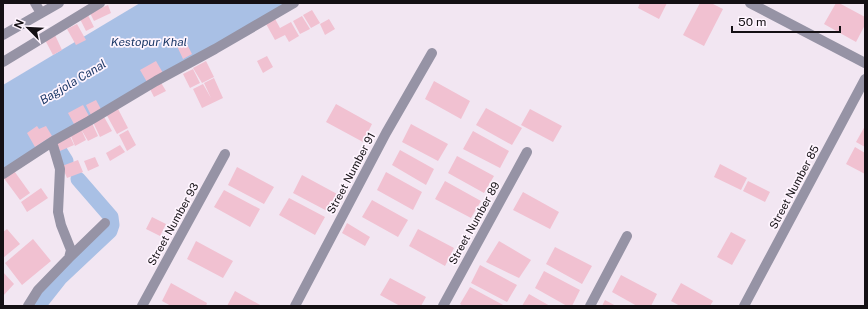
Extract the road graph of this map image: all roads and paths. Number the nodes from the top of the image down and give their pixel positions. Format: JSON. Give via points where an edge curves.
{"nodes":[{"id":1,"x":35,"y":3,"type":"edge"},
{"id":2,"x":59,"y":3,"type":"edge"},
{"id":3,"x":100,"y":3,"type":"edge"},
{"id":4,"x":294,"y":3,"type":"edge"},
{"id":5,"x":750,"y":3,"type":"edge"},
{"id":6,"x":41,"y":13,"type":"junction"},
{"id":7,"x":3,"y":35,"type":"edge"},
{"id":8,"x":432,"y":53,"type":"dead end"},
{"id":9,"x":3,"y":62,"type":"edge"},
{"id":10,"x":865,"y":63,"type":"edge"},
{"id":11,"x":865,"y":79,"type":"edge"},
{"id":12,"x":52,"y":142,"type":"junction"},
{"id":13,"x":527,"y":152,"type":"dead end"},
{"id":14,"x":225,"y":154,"type":"dead end"},
{"id":15,"x":3,"y":174,"type":"edge"},
{"id":16,"x":105,"y":223,"type":"dead end"},
{"id":17,"x":628,"y":236,"type":"dead end"},
{"id":18,"x":69,"y":258,"type":"junction"},
{"id":19,"x":28,"y":306,"type":"edge"},
{"id":20,"x":142,"y":306,"type":"edge"},
{"id":21,"x":295,"y":306,"type":"edge"},
{"id":22,"x":443,"y":306,"type":"edge"},
{"id":23,"x":590,"y":306,"type":"edge"},
{"id":24,"x":744,"y":306,"type":"edge"}],
"edges":[{"from":1,"to":6,"type":"street"},
{"from":2,"to":6,"type":"street"},
{"from":3,"to":9,"type":"street"},
{"from":4,"to":12,"type":"street"},
{"from":5,"to":10,"type":"street"},
{"from":6,"to":7,"type":"street"},
{"from":8,"to":21,"type":"street","name":"Street Number 91","via":[[386,133]]},
{"from":11,"to":24,"type":"street","name":"Street Number 85"},
{"from":12,"to":15,"type":"street"},
{"from":12,"to":18,"type":"street","via":[[60,169],[58,212],[71,250]]},
{"from":13,"to":22,"type":"street","name":"Street Number 89"},
{"from":14,"to":20,"type":"street","name":"Street Number 93"},
{"from":16,"to":18,"type":"street"},
{"from":17,"to":23,"type":"street"},
{"from":18,"to":19,"type":"street","via":[[38,290]]}]}
